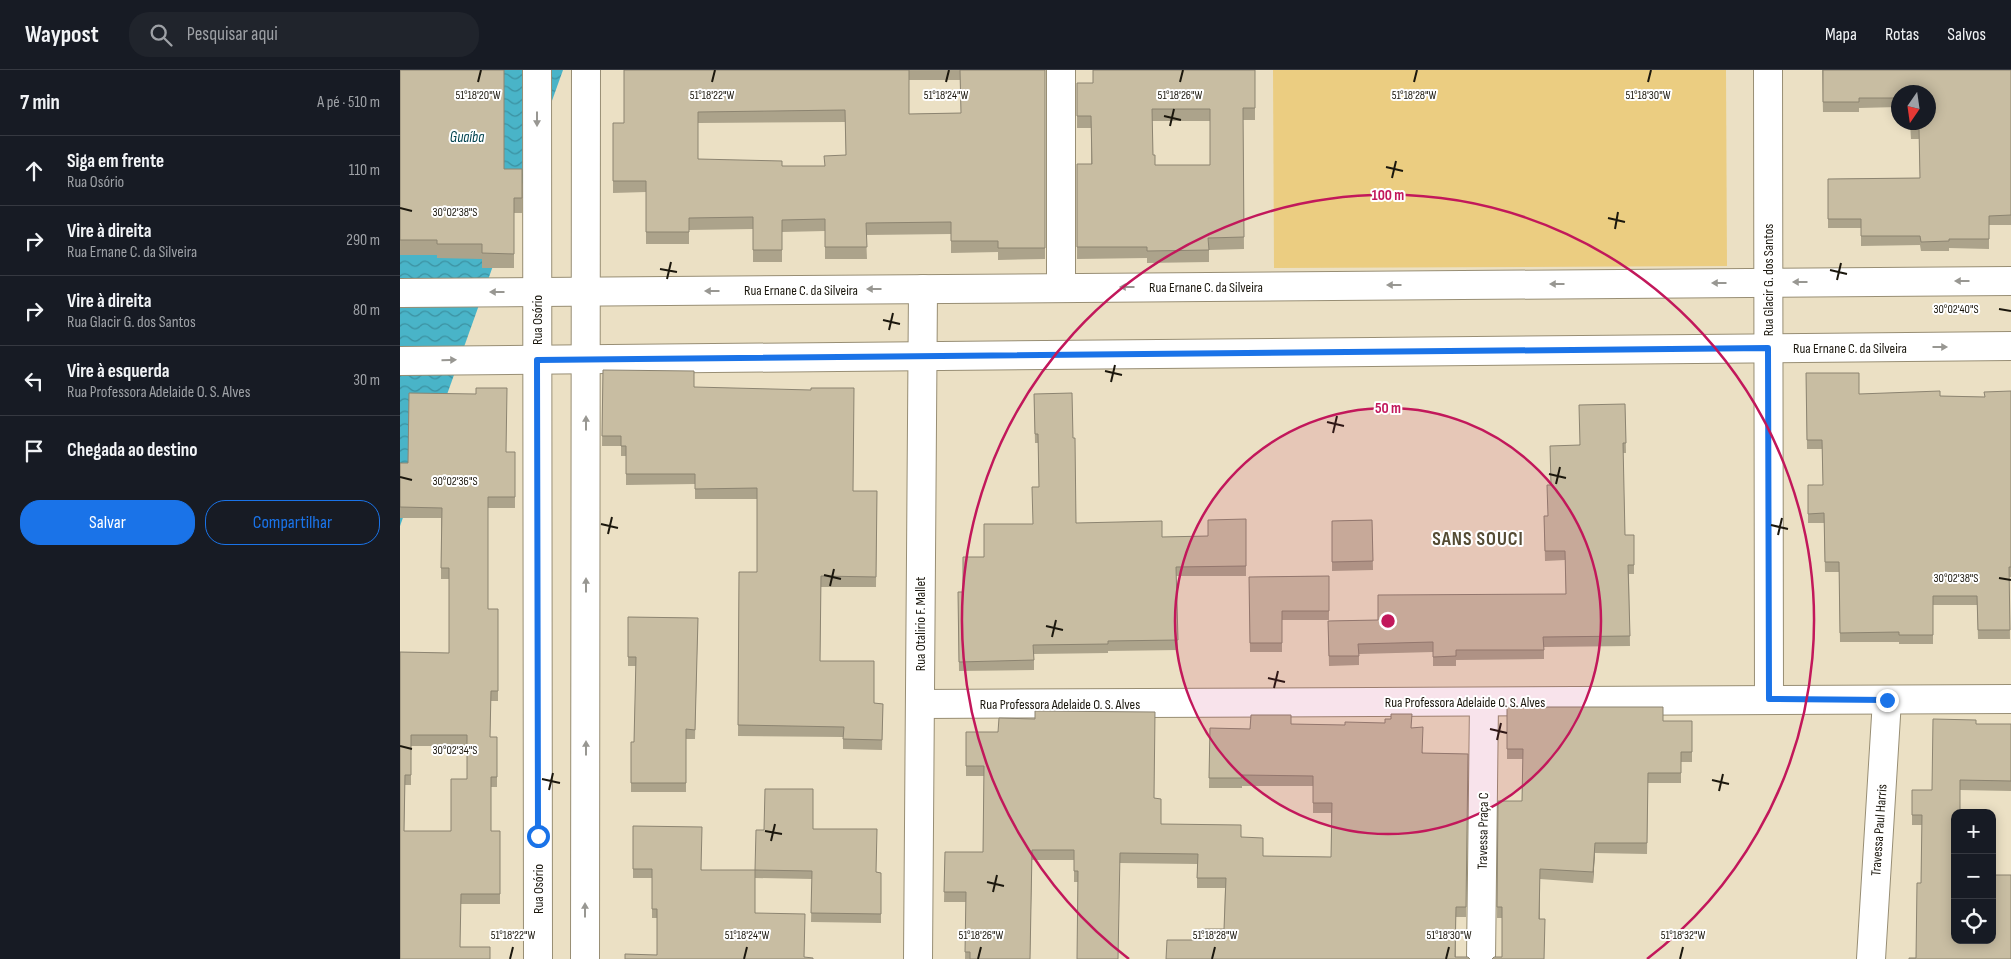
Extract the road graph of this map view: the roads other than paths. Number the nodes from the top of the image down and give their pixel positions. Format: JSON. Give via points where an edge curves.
{"nodes":[{"id":1,"x":537,"y":70,"type":"edge"},
{"id":2,"x":586,"y":70,"type":"edge"},
{"id":3,"x":1061,"y":70,"type":"edge"},
{"id":4,"x":1768,"y":70,"type":"edge"},
{"id":5,"x":2011,"y":281,"type":"edge"},
{"id":6,"x":1768,"y":283,"type":"junction"},
{"id":7,"x":1061,"y":288,"type":"junction"},
{"id":8,"x":923,"y":289,"type":"junction"},
{"id":9,"x":586,"y":291,"type":"junction"},
{"id":10,"x":537,"y":292,"type":"junction"},
{"id":11,"x":400,"y":293,"type":"edge"},
{"id":12,"x":2011,"y":346,"type":"edge"},
{"id":13,"x":1768,"y":348,"type":"junction"},
{"id":14,"x":922,"y":356,"type":"junction"},
{"id":15,"x":586,"y":359,"type":"junction"},
{"id":16,"x":537,"y":360,"type":"junction"},
{"id":17,"x":400,"y":361,"type":"edge"},
{"id":18,"x":1769,"y":699,"type":"junction"},
{"id":19,"x":2011,"y":699,"type":"edge"},
{"id":20,"x":1887,"y":700,"type":"junction"},
{"id":21,"x":1484,"y":702,"type":"junction"},
{"id":22,"x":920,"y":704,"type":"junction"},
{"id":23,"x":538,"y":959,"type":"edge"},
{"id":24,"x":586,"y":959,"type":"edge"},
{"id":25,"x":918,"y":959,"type":"edge"},
{"id":26,"x":1481,"y":959,"type":"edge"},
{"id":27,"x":1871,"y":959,"type":"edge"}],
"edges":[{"from":1,"to":10,"type":"street","name":"Rua Osório","one_way":true},
{"from":2,"to":9,"type":"street"},
{"from":3,"to":7,"type":"street"},
{"from":4,"to":6,"type":"street","name":"Rua Glacir G. dos Santos"},
{"from":5,"to":6,"type":"street","name":"Rua Ernane C. da Silveira","one_way":true},
{"from":6,"to":7,"type":"street","name":"Rua Ernane C. da Silveira","one_way":true},
{"from":6,"to":13,"type":"street","name":"Rua Glacir G. dos Santos"},
{"from":7,"to":8,"type":"street","name":"Rua Ernane C. da Silveira"},
{"from":8,"to":9,"type":"street","name":"Rua Ernane C. da Silveira","one_way":true},
{"from":8,"to":14,"type":"street","name":"Rua Otalirio F. Mallet"},
{"from":9,"to":10,"type":"street","name":"Rua Ernane C. da Silveira"},
{"from":9,"to":15,"type":"street"},
{"from":10,"to":11,"type":"street","name":"Rua Ernane C. da Silveira","one_way":true},
{"from":10,"to":16,"type":"street","name":"Rua Osório"},
{"from":13,"to":12,"type":"street","name":"Rua Ernane C. da Silveira","one_way":true},
{"from":13,"to":14,"type":"street","name":"Rua Ernane C. da Silveira"},
{"from":13,"to":18,"type":"street","name":"Rua Glacir G. dos Santos"},
{"from":14,"to":15,"type":"street","name":"Rua Ernane C. da Silveira"},
{"from":14,"to":22,"type":"street","name":"Rua Otalirio F. Mallet"},
{"from":15,"to":16,"type":"street","name":"Rua Ernane C. da Silveira"},
{"from":24,"to":15,"type":"street","one_way":true},
{"from":17,"to":16,"type":"street","name":"Rua Ernane C. da Silveira","one_way":true},
{"from":16,"to":23,"type":"street","name":"Rua Osório"},
{"from":18,"to":20,"type":"street","name":"Rua Professora Adelaide O. S. Alves"},
{"from":18,"to":21,"type":"street","name":"Rua Professora Adelaide O. S. Alves"},
{"from":19,"to":20,"type":"street","name":"Rua Professora Adelaide O. S. Alves"},
{"from":20,"to":27,"type":"street","name":"Travessa Paul Harris"},
{"from":21,"to":22,"type":"street","name":"Rua Professora Adelaide O. S. Alves"},
{"from":21,"to":26,"type":"street","name":"Travessa Praça C"},
{"from":22,"to":25,"type":"street","name":"Rua Otalirio F. Mallet"}]}
